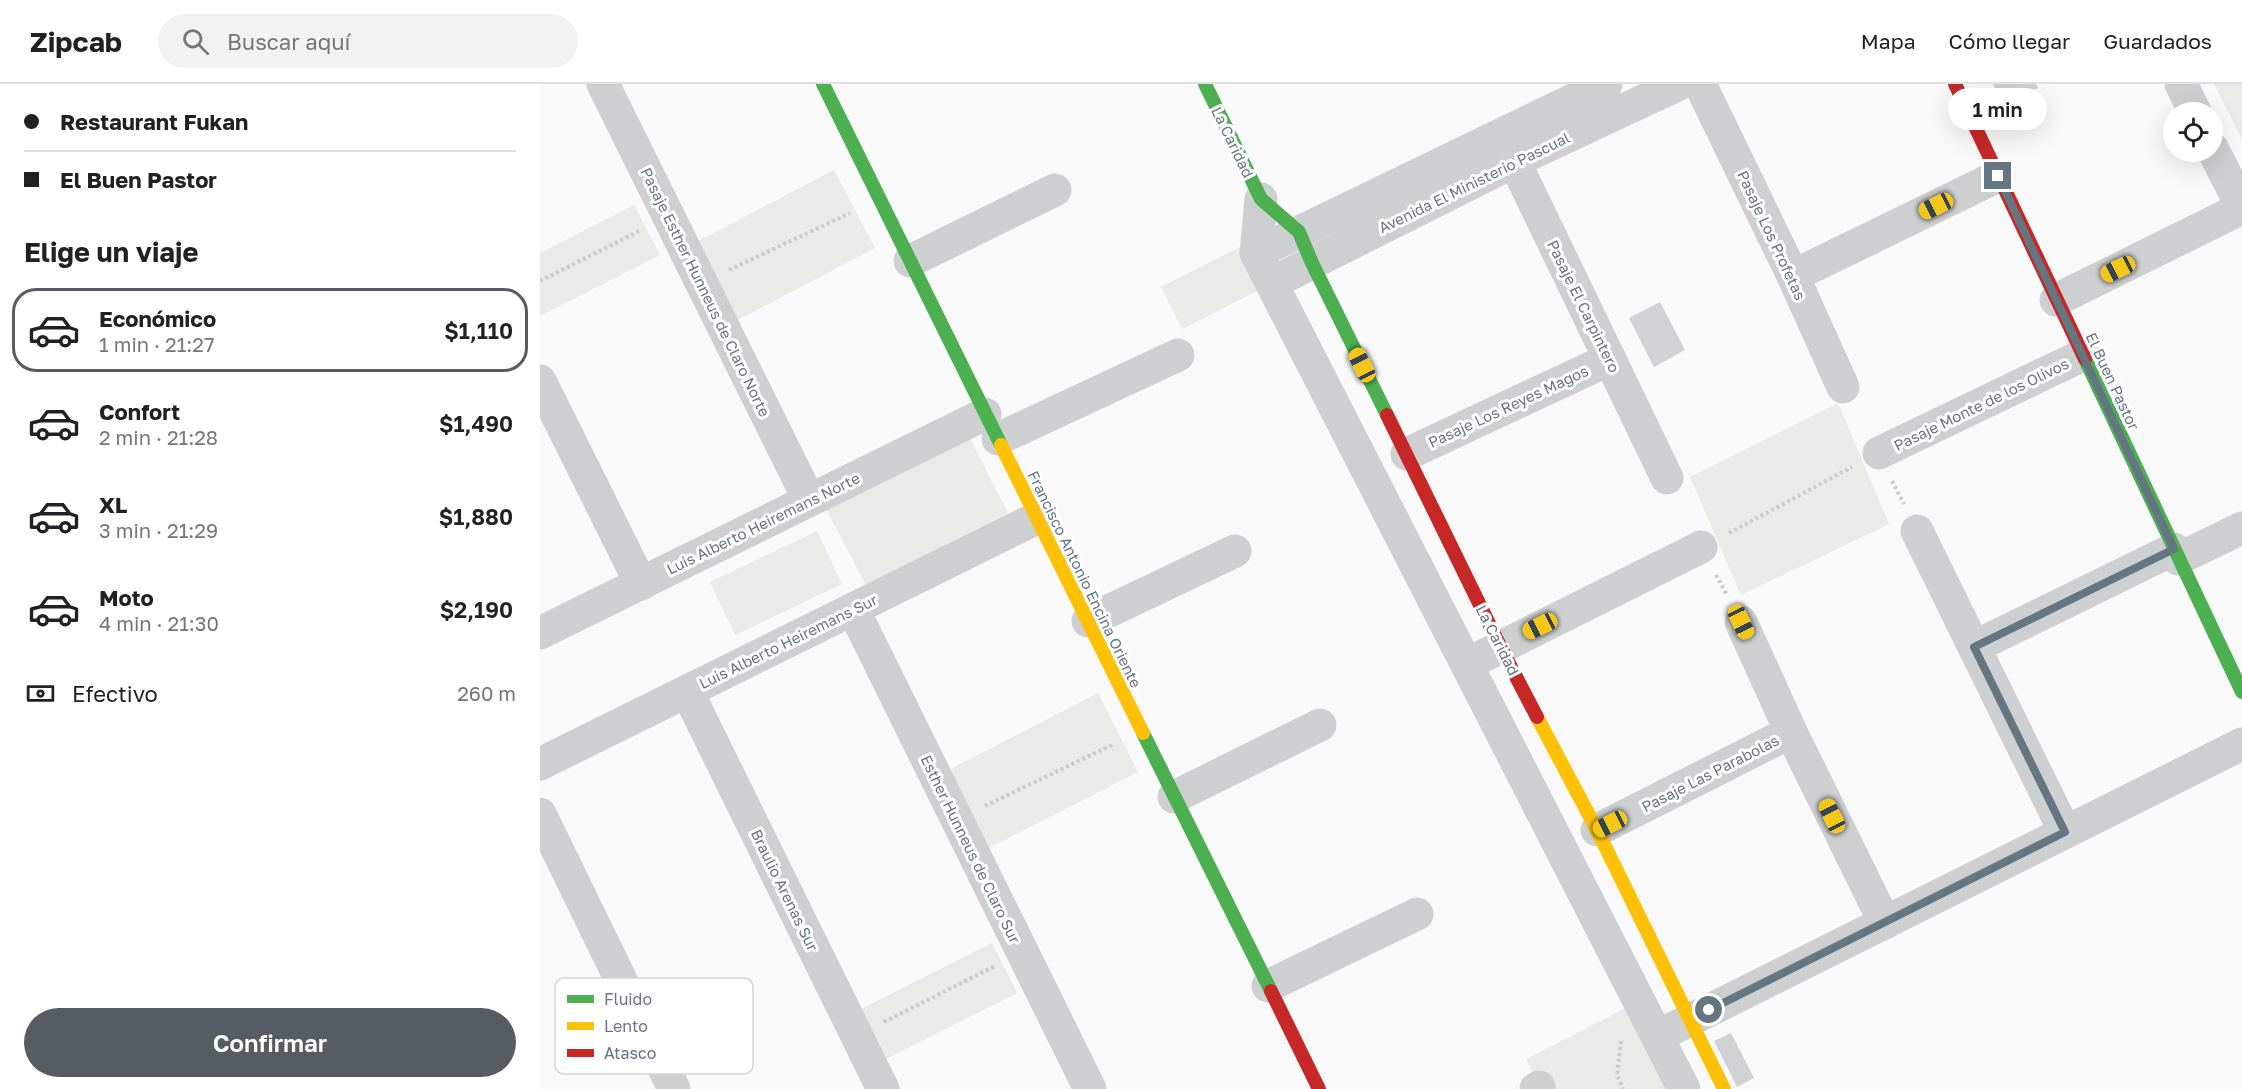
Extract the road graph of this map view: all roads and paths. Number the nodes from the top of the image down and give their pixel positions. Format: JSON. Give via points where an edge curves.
{"nodes":[{"id":1,"x":603,"y":84,"type":"edge"},
{"id":2,"x":823,"y":84,"type":"edge"},
{"id":3,"x":1205,"y":84,"type":"edge"},
{"id":4,"x":1606,"y":84,"type":"edge"},
{"id":5,"x":1679,"y":84,"type":"edge"},
{"id":6,"x":1700,"y":84,"type":"edge"},
{"id":7,"x":1955,"y":84,"type":"edge"},
{"id":8,"x":2181,"y":84,"type":"edge"},
{"id":9,"x":2190,"y":102,"type":"edge"},
{"id":10,"x":1508,"y":148,"type":"junction"},
{"id":11,"x":2219,"y":162,"type":"edge"},
{"id":12,"x":1998,"y":176,"type":"junction"},
{"id":13,"x":1054,"y":190,"type":"dead end"},
{"id":14,"x":880,"y":199,"type":"junction"},
{"id":15,"x":1261,"y":200,"type":"junction"},
{"id":16,"x":2242,"y":208,"type":"edge"},
{"id":17,"x":669,"y":217,"type":"junction"},
{"id":18,"x":1299,"y":232,"type":"junction"},
{"id":19,"x":1256,"y":252,"type":"junction"},
{"id":20,"x":910,"y":261,"type":"junction"},
{"id":21,"x":1312,"y":263,"type":"junction"},
{"id":22,"x":1793,"y":276,"type":"junction"},
{"id":23,"x":540,"y":281,"type":"edge"},
{"id":24,"x":702,"y":283,"type":"junction"},
{"id":25,"x":1272,"y":283,"type":"junction"},
{"id":26,"x":2056,"y":300,"type":"junction"},
{"id":27,"x":1178,"y":355,"type":"dead end"},
{"id":28,"x":2083,"y":355,"type":"junction"},
{"id":29,"x":1610,"y":359,"type":"junction"},
{"id":30,"x":540,"y":381,"type":"edge"},
{"id":31,"x":1843,"y":387,"type":"dead end"},
{"id":32,"x":1383,"y":405,"type":"junction"},
{"id":33,"x":1344,"y":423,"type":"junction"},
{"id":34,"x":992,"y":426,"type":"junction"},
{"id":35,"x":1879,"y":453,"type":"joint"},
{"id":36,"x":1407,"y":454,"type":"junction"},
{"id":37,"x":1667,"y":478,"type":"dead end"},
{"id":38,"x":809,"y":500,"type":"junction"},
{"id":39,"x":1037,"y":518,"type":"junction"},
{"id":40,"x":2242,"y":528,"type":"edge"},
{"id":41,"x":1917,"y":531,"type":"dead end"},
{"id":42,"x":1701,"y":547,"type":"joint"},
{"id":43,"x":1234,"y":551,"type":"dead end"},
{"id":44,"x":2176,"y":554,"type":"junction"},
{"id":45,"x":641,"y":584,"type":"junction"},
{"id":46,"x":853,"y":609,"type":"junction"},
{"id":47,"x":1088,"y":621,"type":"junction"},
{"id":48,"x":1741,"y":622,"type":"dead end"},
{"id":49,"x":540,"y":633,"type":"edge"},
{"id":50,"x":1500,"y":646,"type":"junction"},
{"id":51,"x":1974,"y":647,"type":"junction"},
{"id":52,"x":1466,"y":664,"type":"junction"},
{"id":53,"x":687,"y":691,"type":"junction"},
{"id":54,"x":2242,"y":692,"type":"edge"},
{"id":55,"x":1320,"y":725,"type":"dead end"},
{"id":56,"x":1142,"y":730,"type":"junction"},
{"id":57,"x":1791,"y":732,"type":"junction"},
{"id":58,"x":2242,"y":744,"type":"edge"},
{"id":59,"x":540,"y":764,"type":"edge"},
{"id":60,"x":1174,"y":797,"type":"junction"},
{"id":61,"x":540,"y":814,"type":"edge"},
{"id":62,"x":957,"y":819,"type":"junction"},
{"id":63,"x":1597,"y":830,"type":"junction"},
{"id":64,"x":2065,"y":832,"type":"junction"},
{"id":65,"x":1417,"y":914,"type":"dead end"},
{"id":66,"x":1885,"y":923,"type":"junction"},
{"id":67,"x":1022,"y":952,"type":"junction"},
{"id":68,"x":620,"y":978,"type":"edge"},
{"id":69,"x":1268,"y":986,"type":"junction"},
{"id":70,"x":1690,"y":1020,"type":"junction"},
{"id":71,"x":856,"y":1035,"type":"junction"},
{"id":72,"x":1657,"y":1037,"type":"junction"},
{"id":73,"x":667,"y":1074,"type":"edge"},
{"id":74,"x":1312,"y":1087,"type":"edge"},
{"id":75,"x":674,"y":1089,"type":"edge"},
{"id":76,"x":883,"y":1089,"type":"edge"},
{"id":77,"x":1090,"y":1089,"type":"edge"},
{"id":78,"x":1684,"y":1089,"type":"edge"},
{"id":79,"x":1724,"y":1089,"type":"edge"}],
"edges":[{"from":1,"to":17,"type":"street","name":"Pasaje Esther Hunneus de Claro Norte"},
{"from":2,"to":14,"type":"street","name":"Francisco Antonio Encina Oriente"},
{"from":3,"to":15,"type":"street","name":"La Caridad"},
{"from":4,"to":10,"type":"street","name":"Avenida El Ministerio Pascual"},
{"from":5,"to":10,"type":"street","name":"Avenida El Ministerio Pascual"},
{"from":6,"to":22,"type":"street","name":"Pasaje Los Profetas"},
{"from":7,"to":12,"type":"street","name":"El Buen Pastor"},
{"from":8,"to":9,"type":"street"},
{"from":10,"to":18,"type":"street","name":"Avenida El Ministerio Pascual"},
{"from":10,"to":21,"type":"street","name":"Avenida El Ministerio Pascual"},
{"from":10,"to":29,"type":"street","name":"Pasaje El Carpintero"},
{"from":11,"to":16,"type":"street"},
{"from":12,"to":22,"type":"street"},
{"from":12,"to":26,"type":"street","name":"El Buen Pastor"},
{"from":13,"to":20,"type":"street"},
{"from":14,"to":20,"type":"street","name":"Francisco Antonio Encina Oriente"},
{"from":14,"to":24,"type":"path"},
{"from":15,"to":18,"type":"street","name":"La Caridad"},
{"from":15,"to":19,"type":"street"},
{"from":16,"to":26,"type":"street"},
{"from":17,"to":23,"type":"path"},
{"from":17,"to":24,"type":"street","name":"Pasaje Esther Hunneus de Claro Norte"},
{"from":18,"to":19,"type":"street","name":"Avenida El Ministerio Pascual"},
{"from":18,"to":21,"type":"street","name":"La Caridad"},
{"from":19,"to":25,"type":"street"},
{"from":20,"to":34,"type":"street","name":"Francisco Antonio Encina Oriente"},
{"from":21,"to":25,"type":"street","name":"Avenida El Ministerio Pascual"},
{"from":21,"to":32,"type":"street","name":"La Caridad"},
{"from":22,"to":31,"type":"street","name":"Pasaje Los Profetas"},
{"from":24,"to":38,"type":"street","name":"Pasaje Esther Hunneus de Claro Norte"},
{"from":25,"to":33,"type":"street"},
{"from":26,"to":28,"type":"street","name":"El Buen Pastor"},
{"from":27,"to":34,"type":"street","name":"Luis Alberto Heiremans Norte"},
{"from":28,"to":35,"type":"street","name":"Pasaje Monte de los Olivos"},
{"from":28,"to":44,"type":"street","name":"El Buen Pastor"},
{"from":29,"to":36,"type":"street","name":"Pasaje Los Reyes Magos"},
{"from":29,"to":37,"type":"street","name":"Pasaje El Carpintero"},
{"from":30,"to":45,"type":"street"},
{"from":32,"to":33,"type":"street"},
{"from":32,"to":36,"type":"street","name":"La Caridad"},
{"from":33,"to":52,"type":"street"},
{"from":34,"to":38,"type":"street","name":"Luis Alberto Heiremans Norte"},
{"from":34,"to":39,"type":"street","name":"Francisco Antonio Encina Oriente"},
{"from":35,"to":42,"type":"path"},
{"from":36,"to":50,"type":"street","name":"La Caridad"},
{"from":38,"to":45,"type":"street","name":"Luis Alberto Heiremans Norte"},
{"from":39,"to":46,"type":"street","name":"Luis Alberto Heiremans Sur"},
{"from":39,"to":47,"type":"street","name":"Francisco Antonio Encina Oriente"},
{"from":40,"to":44,"type":"street"},
{"from":41,"to":51,"type":"street"},
{"from":42,"to":50,"type":"street"},
{"from":43,"to":47,"type":"street"},
{"from":44,"to":51,"type":"street"},
{"from":44,"to":54,"type":"street","name":"El Buen Pastor"},
{"from":45,"to":49,"type":"street","name":"Luis Alberto Heiremans Norte"},
{"from":46,"to":53,"type":"street","name":"Luis Alberto Heiremans Sur"},
{"from":46,"to":62,"type":"street","name":"Esther Hunneus de Claro Sur"},
{"from":47,"to":56,"type":"street","name":"Francisco Antonio Encina Oriente"},
{"from":48,"to":57,"type":"street"},
{"from":50,"to":52,"type":"street"},
{"from":50,"to":63,"type":"street","name":"La Caridad"},
{"from":51,"to":64,"type":"street"},
{"from":52,"to":72,"type":"street"},
{"from":53,"to":59,"type":"street","name":"Luis Alberto Heiremans Sur"},
{"from":53,"to":71,"type":"street","name":"Braulio Arenas Sur"},
{"from":55,"to":60,"type":"street"},
{"from":56,"to":60,"type":"street","name":"Francisco Antonio Encina Oriente"},
{"from":56,"to":62,"type":"path"},
{"from":57,"to":63,"type":"street","name":"Pasaje Las Parabolas"},
{"from":57,"to":66,"type":"street"},
{"from":58,"to":64,"type":"street"},
{"from":60,"to":69,"type":"street","name":"Francisco Antonio Encina Oriente"},
{"from":61,"to":68,"type":"street"},
{"from":62,"to":67,"type":"street","name":"Esther Hunneus de Claro Sur"},
{"from":63,"to":70,"type":"street","name":"La Caridad"},
{"from":64,"to":66,"type":"street"},
{"from":65,"to":69,"type":"street"},
{"from":66,"to":70,"type":"street"},
{"from":67,"to":71,"type":"path"},
{"from":67,"to":77,"type":"street","name":"Esther Hunneus de Claro Sur"},
{"from":69,"to":74,"type":"street","name":"Francisco Antonio Encina Oriente"},
{"from":70,"to":72,"type":"street"},
{"from":70,"to":79,"type":"street","name":"La Caridad"},
{"from":71,"to":76,"type":"street","name":"Braulio Arenas Sur"},
{"from":72,"to":78,"type":"street"},
{"from":73,"to":75,"type":"street"}]}
